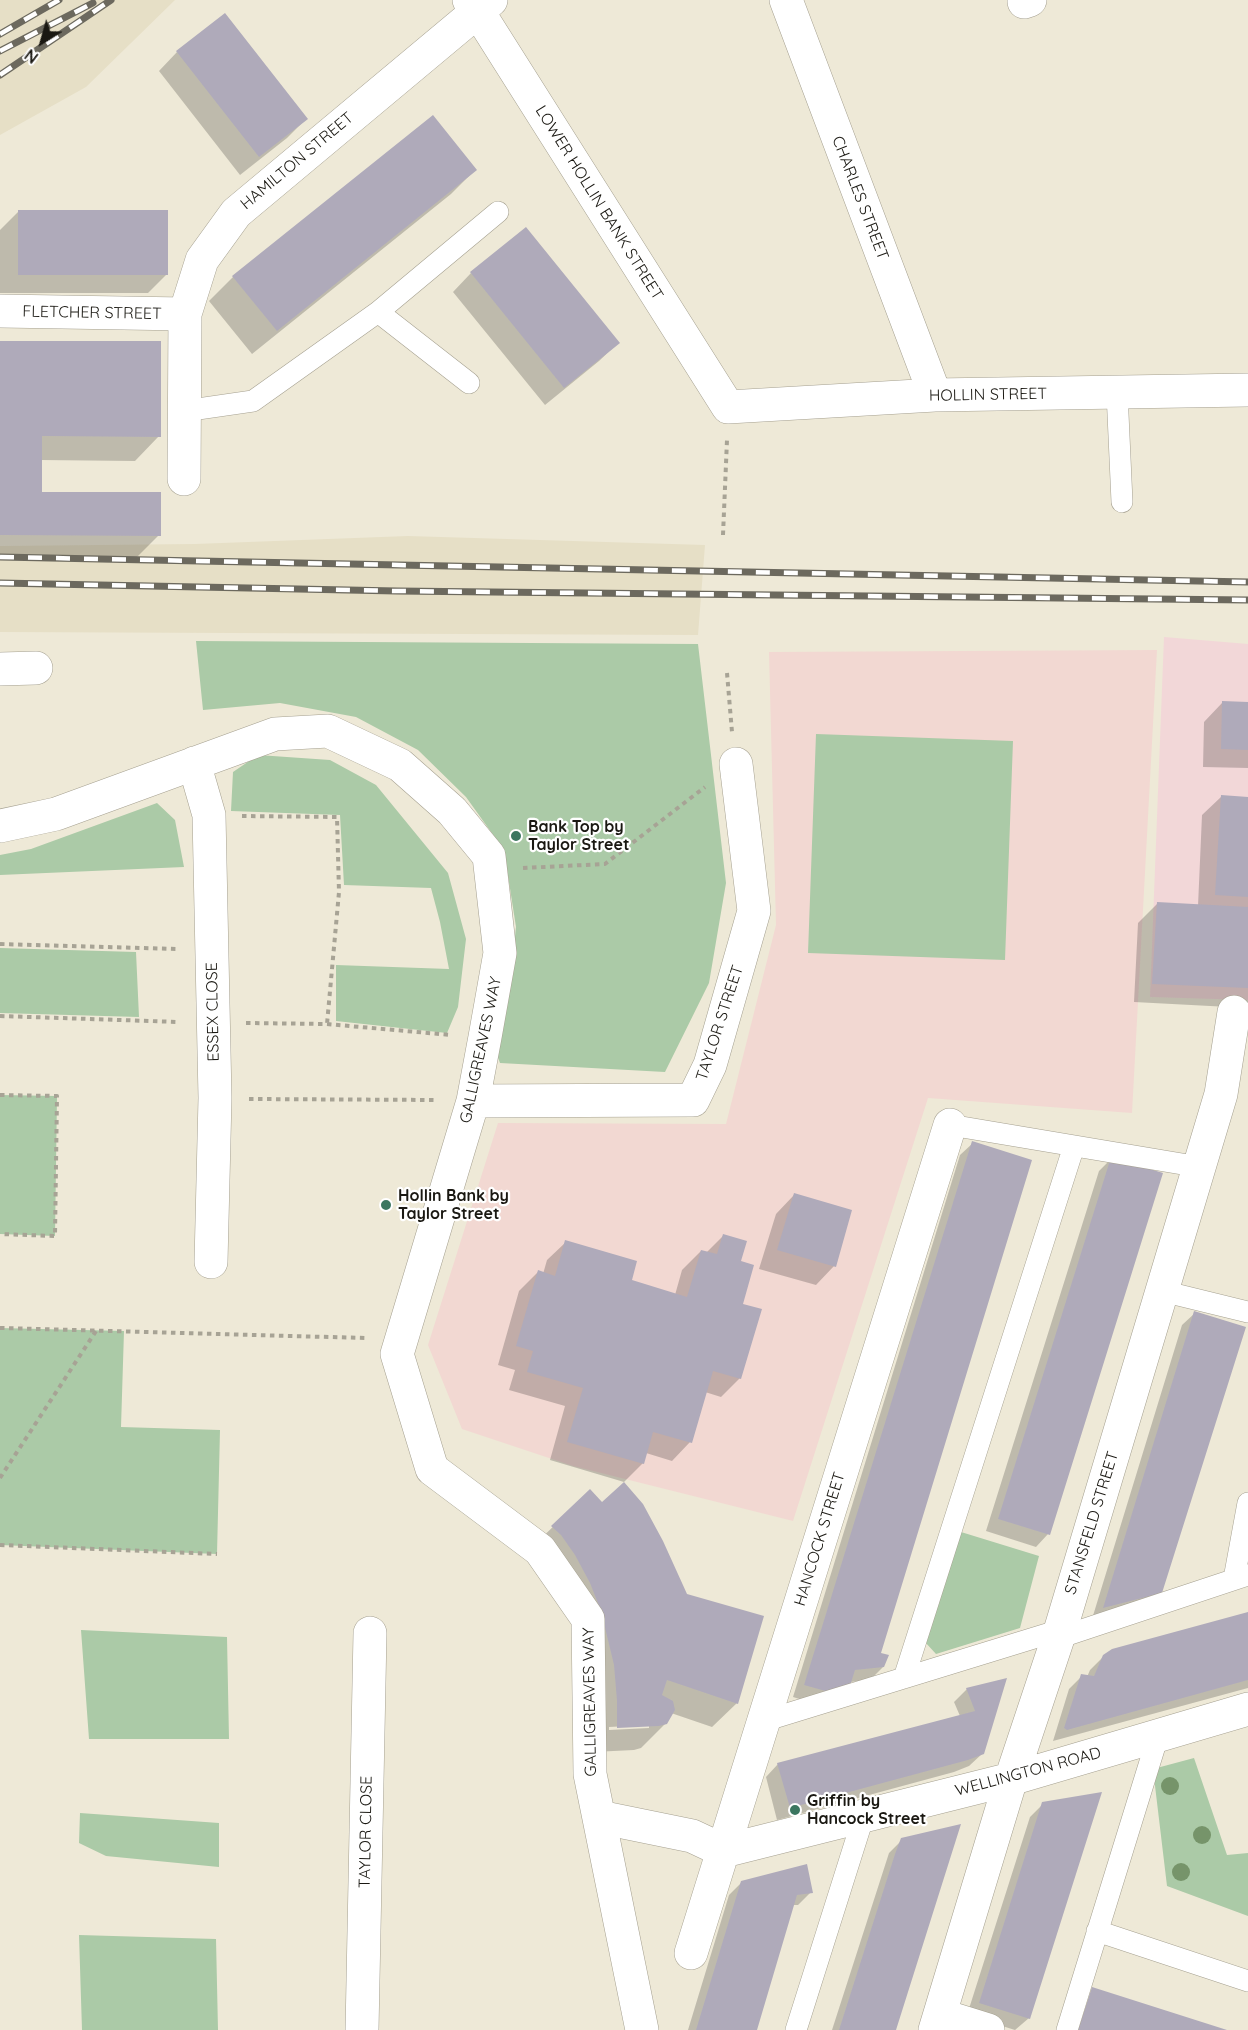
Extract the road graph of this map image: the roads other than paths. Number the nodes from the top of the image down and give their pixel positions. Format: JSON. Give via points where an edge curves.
{"nodes":[{"id":1,"x":786,"y":0,"type":"edge"},
{"id":2,"x":479,"y":3,"type":"edge"},
{"id":3,"x":498,"y":212,"type":"dead end"},
{"id":4,"x":0,"y":311,"type":"edge"},
{"id":5,"x":378,"y":312,"type":"junction"},
{"id":6,"x":184,"y":314,"type":"junction"},
{"id":7,"x":469,"y":382,"type":"dead end"},
{"id":8,"x":1248,"y":390,"type":"edge"},
{"id":9,"x":1117,"y":392,"type":"junction"},
{"id":10,"x":935,"y":395,"type":"junction"},
{"id":11,"x":728,"y":407,"type":"joint"},
{"id":12,"x":184,"y":411,"type":"junction"},
{"id":13,"x":184,"y":479,"type":"dead end"},
{"id":14,"x":1122,"y":502,"type":"dead end"},
{"id":15,"x":36,"y":668,"type":"dead end"},
{"id":16,"x":0,"y":669,"type":"edge"},
{"id":17,"x":194,"y":763,"type":"junction"},
{"id":18,"x":736,"y":764,"type":"road end"},
{"id":19,"x":0,"y":826,"type":"edge"},
{"id":20,"x":1234,"y":1012,"type":"dead end"},
{"id":21,"x":473,"y":1101,"type":"junction"},
{"id":22,"x":950,"y":1125,"type":"joint"},
{"id":23,"x":1074,"y":1146,"type":"junction"},
{"id":24,"x":1200,"y":1167,"type":"junction"},
{"id":25,"x":211,"y":1262,"type":"dead end"},
{"id":26,"x":1162,"y":1291,"type":"junction"},
{"id":27,"x":1248,"y":1312,"type":"edge"},
{"id":28,"x":1248,"y":1503,"type":"edge"},
{"id":29,"x":1241,"y":1577,"type":"edge"},
{"id":30,"x":370,"y":1633,"type":"dead end"},
{"id":31,"x":1059,"y":1634,"type":"junction"},
{"id":32,"x":904,"y":1678,"type":"junction"},
{"id":33,"x":1248,"y":1709,"type":"edge"},
{"id":34,"x":764,"y":1721,"type":"junction"},
{"id":35,"x":1158,"y":1736,"type":"junction"},
{"id":36,"x":1011,"y":1779,"type":"junction"},
{"id":37,"x":864,"y":1815,"type":"junction"},
{"id":38,"x":599,"y":1817,"type":"junction"},
{"id":39,"x":724,"y":1851,"type":"junction"},
{"id":40,"x":1098,"y":1931,"type":"junction"},
{"id":41,"x":691,"y":1953,"type":"dead end"},
{"id":42,"x":1248,"y":1980,"type":"edge"},
{"id":43,"x":938,"y":2023,"type":"edge"},
{"id":44,"x":362,"y":2030,"type":"edge"},
{"id":45,"x":642,"y":2030,"type":"edge"},
{"id":46,"x":796,"y":2030,"type":"edge"},
{"id":47,"x":988,"y":2030,"type":"edge"},
{"id":48,"x":1067,"y":2030,"type":"edge"}],
"edges":[{"from":1,"to":10,"type":"street","name":"CHARLES STREET"},
{"from":2,"to":6,"type":"street","name":"HAMILTON STREET","via":[[236,213],[202,260]]},
{"from":2,"to":11,"type":"street","name":"LOWER HOLLIN BANK STREET"},
{"from":3,"to":5,"type":"lane"},
{"from":4,"to":6,"type":"street","name":"FLETCHER STREET"},
{"from":5,"to":7,"type":"lane"},
{"from":5,"to":12,"type":"lane","via":[[253,401]]},
{"from":6,"to":12,"type":"street","name":"HAMILTON STREET"},
{"from":8,"to":9,"type":"street","name":"HOLLIN STREET"},
{"from":9,"to":10,"type":"street","name":"HOLLIN STREET"},
{"from":9,"to":14,"type":"lane"},
{"from":10,"to":11,"type":"street","name":"HOLLIN STREET"},
{"from":12,"to":13,"type":"street","name":"HAMILTON STREET"},
{"from":15,"to":16,"type":"street"},
{"from":17,"to":19,"type":"street","name":"GALLIGREAVES WAY","via":[[56,814]]},
{"from":17,"to":21,"type":"street","name":"GALLIGREAVES WAY","via":[[274,734],[328,731],[400,765],[452,811],[489,856],[500,953]]},
{"from":17,"to":25,"type":"street","name":"ESSEX CLOSE","via":[[209,815],[216,1098]]},
{"from":18,"to":21,"type":"street","name":"TAYLOR STREET","via":[[754,911],[710,1065],[693,1100]]},
{"from":20,"to":24,"type":"street","name":"STANSFELD STREET","via":[[1221,1094]]},
{"from":21,"to":38,"type":"street","name":"GALLIGREAVES WAY","via":[[397,1354],[432,1469],[540,1550],[588,1619],[590,1774]]},
{"from":22,"to":23,"type":"lane"},
{"from":22,"to":34,"type":"street","name":"HANCOCK STREET"},
{"from":23,"to":24,"type":"lane"},
{"from":23,"to":32,"type":"lane"},
{"from":24,"to":26,"type":"street","name":"STANSFELD STREET"},
{"from":26,"to":27,"type":"lane"},
{"from":26,"to":31,"type":"street","name":"STANSFELD STREET"},
{"from":28,"to":29,"type":"lane"},
{"from":29,"to":31,"type":"lane"},
{"from":30,"to":44,"type":"street","name":"TAYLOR CLOSE"},
{"from":31,"to":32,"type":"lane"},
{"from":31,"to":36,"type":"street","name":"STANSFELD STREET"},
{"from":32,"to":34,"type":"lane"},
{"from":33,"to":35,"type":"street","name":"WELLINGTON ROAD"},
{"from":34,"to":39,"type":"street","name":"HANCOCK STREET"},
{"from":35,"to":36,"type":"street","name":"WELLINGTON ROAD"},
{"from":35,"to":40,"type":"lane"},
{"from":36,"to":37,"type":"street","name":"WELLINGTON ROAD"},
{"from":36,"to":43,"type":"street","name":"STANSFELD STREET"},
{"from":37,"to":39,"type":"street","name":"WELLINGTON ROAD"},
{"from":37,"to":46,"type":"lane"},
{"from":38,"to":39,"type":"street","via":[[692,1836]]},
{"from":38,"to":45,"type":"street","name":"GALLIGREAVES WAY"},
{"from":39,"to":41,"type":"street","name":"HANCOCK STREET"},
{"from":40,"to":42,"type":"lane"},
{"from":40,"to":48,"type":"lane"},
{"from":43,"to":47,"type":"street"}]}
